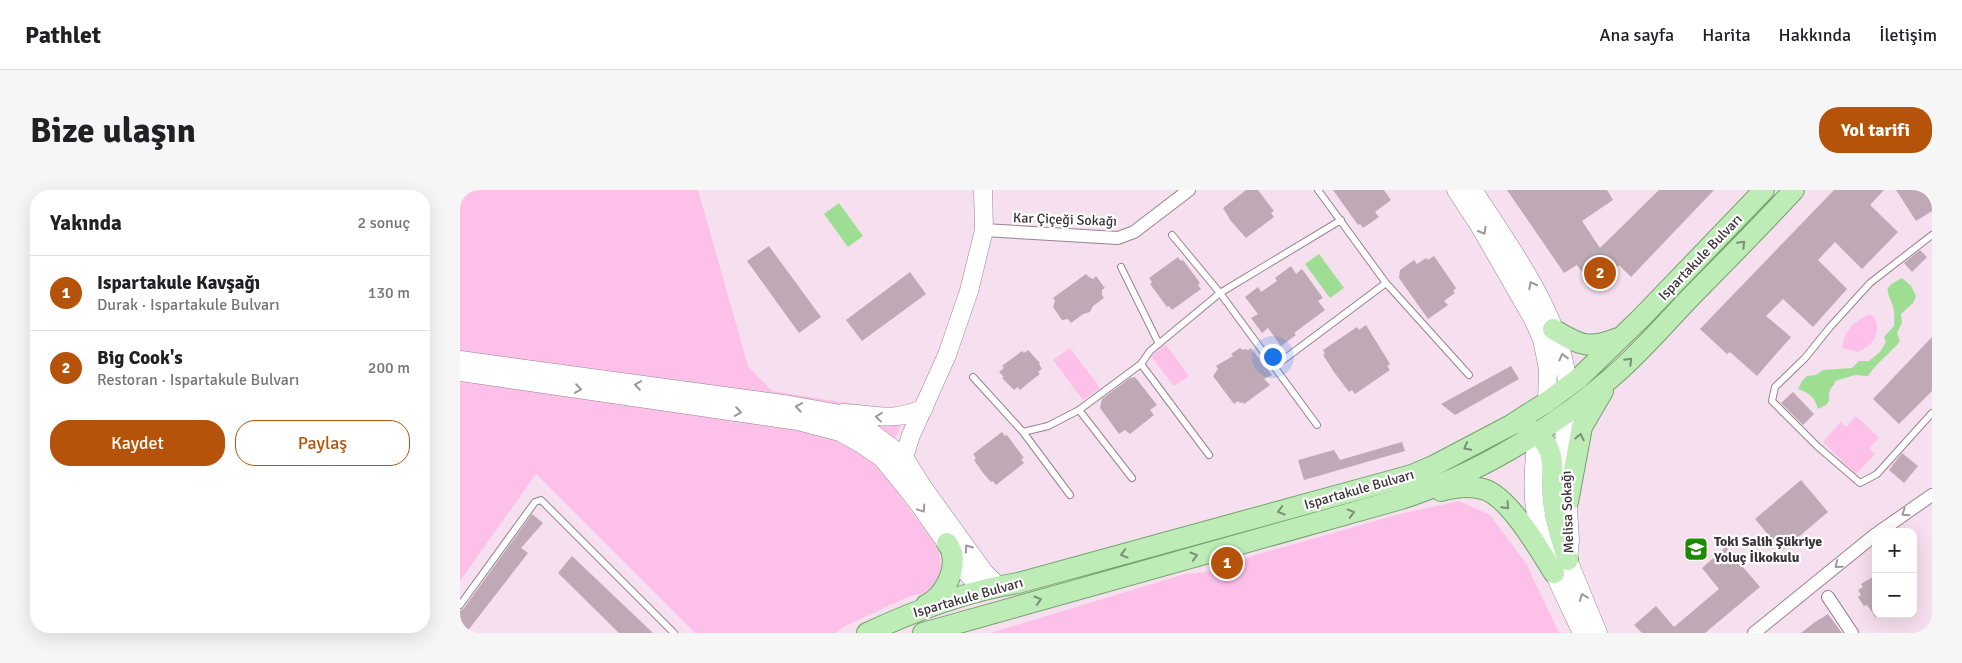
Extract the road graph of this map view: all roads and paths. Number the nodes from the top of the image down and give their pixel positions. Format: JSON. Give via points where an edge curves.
{"nodes":[{"id":1,"x":983,"y":190,"type":"edge"},
{"id":2,"x":1189,"y":190,"type":"edge"},
{"id":3,"x":1318,"y":190,"type":"edge"},
{"id":4,"x":1456,"y":190,"type":"edge"},
{"id":5,"x":1473,"y":190,"type":"edge"},
{"id":6,"x":1764,"y":190,"type":"edge"},
{"id":7,"x":1794,"y":190,"type":"edge"},
{"id":8,"x":1341,"y":220,"type":"junction"},
{"id":9,"x":984,"y":230,"type":"junction"},
{"id":10,"x":1172,"y":235,"type":"dead end"},
{"id":11,"x":1932,"y":235,"type":"edge"},
{"id":12,"x":1121,"y":267,"type":"dead end"},
{"id":13,"x":1386,"y":283,"type":"junction"},
{"id":14,"x":1220,"y":294,"type":"junction"},
{"id":15,"x":1553,"y":329,"type":"junction"},
{"id":16,"x":1624,"y":335,"type":"junction"},
{"id":17,"x":1159,"y":344,"type":"junction"},
{"id":18,"x":460,"y":360,"type":"edge"},
{"id":19,"x":1141,"y":364,"type":"junction"},
{"id":20,"x":1275,"y":366,"type":"junction"},
{"id":21,"x":460,"y":372,"type":"edge"},
{"id":22,"x":1469,"y":374,"type":"dead end"},
{"id":23,"x":973,"y":377,"type":"dead end"},
{"id":24,"x":1612,"y":378,"type":"junction"},
{"id":25,"x":1567,"y":386,"type":"junction"},
{"id":26,"x":1547,"y":402,"type":"junction"},
{"id":27,"x":924,"y":408,"type":"junction"},
{"id":28,"x":1079,"y":410,"type":"junction"},
{"id":29,"x":834,"y":413,"type":"junction"},
{"id":30,"x":1932,"y":413,"type":"edge"},
{"id":31,"x":1565,"y":415,"type":"junction"},
{"id":32,"x":1317,"y":425,"type":"dead end"},
{"id":33,"x":1511,"y":425,"type":"junction"},
{"id":34,"x":1023,"y":432,"type":"junction"},
{"id":35,"x":1537,"y":434,"type":"junction"},
{"id":36,"x":1209,"y":455,"type":"dead end"},
{"id":37,"x":904,"y":457,"type":"junction"},
{"id":38,"x":882,"y":458,"type":"junction"},
{"id":39,"x":1132,"y":478,"type":"dead end"},
{"id":40,"x":1932,"y":494,"type":"edge"},
{"id":41,"x":1070,"y":495,"type":"dead end"},
{"id":42,"x":1412,"y":496,"type":"junction"},
{"id":43,"x":1568,"y":502,"type":"junction"},
{"id":44,"x":1884,"y":528,"type":"edge"},
{"id":45,"x":1872,"y":537,"type":"edge"},
{"id":46,"x":947,"y":543,"type":"junction"},
{"id":47,"x":1561,"y":567,"type":"junction"},
{"id":48,"x":995,"y":597,"type":"junction"},
{"id":49,"x":1828,"y":597,"type":"dead end"},
{"id":50,"x":460,"y":604,"type":"edge"},
{"id":51,"x":907,"y":625,"type":"edge"},
{"id":52,"x":674,"y":633,"type":"edge"},
{"id":53,"x":868,"y":633,"type":"edge"},
{"id":54,"x":924,"y":633,"type":"edge"},
{"id":55,"x":1582,"y":633,"type":"edge"},
{"id":56,"x":1598,"y":633,"type":"edge"},
{"id":57,"x":1754,"y":633,"type":"edge"},
{"id":58,"x":1852,"y":633,"type":"edge"}],
"edges":[{"from":1,"to":9,"type":"street"},
{"from":2,"to":9,"type":"street","name":"Kar Çiçeği Sokağı","via":[[1134,232],[1118,238]]},
{"from":3,"to":8,"type":"lane"},
{"from":4,"to":26,"type":"street","one_way":true,"via":[[1480,225],[1542,339],[1548,369]]},
{"from":15,"to":5,"type":"street","one_way":true,"via":[[1524,269]]},
{"from":6,"to":16,"type":"main road","name":"Ispartakule Bulvarı"},
{"from":24,"to":7,"type":"main road","name":"Ispartakule Bulvarı","one_way":true},
{"from":8,"to":13,"type":"lane"},
{"from":8,"to":14,"type":"lane"},
{"from":9,"to":27,"type":"street","via":[[969,291]]},
{"from":10,"to":14,"type":"lane"},
{"from":11,"to":30,"type":"lane","via":[[1870,283],[1776,387],[1772,401],[1860,483],[1877,474]]},
{"from":12,"to":17,"type":"lane"},
{"from":13,"to":20,"type":"lane"},
{"from":13,"to":22,"type":"lane"},
{"from":14,"to":17,"type":"lane"},
{"from":14,"to":20,"type":"lane"},
{"from":15,"to":16,"type":"main road","via":[[1586,345],[1597,345]]},
{"from":25,"to":15,"type":"street","one_way":true,"via":[[1562,351]]},
{"from":16,"to":25,"type":"main road","name":"Ispartakule Bulvarı"},
{"from":17,"to":19,"type":"lane"},
{"from":29,"to":18,"type":"street","one_way":true},
{"from":19,"to":28,"type":"lane"},
{"from":19,"to":36,"type":"lane"},
{"from":20,"to":32,"type":"lane"},
{"from":21,"to":38,"type":"street","one_way":true,"via":[[798,421],[840,432]]},
{"from":23,"to":34,"type":"lane"},
{"from":24,"to":31,"type":"main road","name":"Ispartakule Bulvarı"},
{"from":43,"to":24,"type":"main road","one_way":true,"via":[[1582,427]]},
{"from":25,"to":26,"type":"main road","name":"Ispartakule Bulvarı"},
{"from":25,"to":31,"type":"main road"},
{"from":26,"to":33,"type":"main road","name":"Ispartakule Bulvarı"},
{"from":26,"to":35,"type":"main road"},
{"from":27,"to":29,"type":"street","one_way":true,"via":[[888,418]]},
{"from":27,"to":37,"type":"street"},
{"from":28,"to":34,"type":"lane","via":[[1048,426]]},
{"from":28,"to":39,"type":"lane"},
{"from":29,"to":37,"type":"street","via":[[871,432]]},
{"from":31,"to":35,"type":"main road","name":"Ispartakule Bulvarı"},
{"from":31,"to":43,"type":"street","name":"Melisa Sokağı"},
{"from":33,"to":35,"type":"main road","via":[[1529,428]]},
{"from":33,"to":48,"type":"main road","name":"Ispartakule Bulvarı","one_way":true,"via":[[1412,475],[1018,583]]},
{"from":34,"to":41,"type":"lane"},
{"from":35,"to":42,"type":"main road","name":"Ispartakule Bulvarı","via":[[1434,488]]},
{"from":35,"to":47,"type":"main road","via":[[1552,454],[1553,505]]},
{"from":37,"to":38,"type":"street","via":[[896,461]]},
{"from":48,"to":37,"type":"street","one_way":true,"via":[[984,572]]},
{"from":38,"to":46,"type":"street","one_way":true},
{"from":40,"to":44,"type":"street","one_way":true},
{"from":42,"to":47,"type":"main road","one_way":true,"via":[[1463,486],[1489,492],[1511,511]]},
{"from":48,"to":42,"type":"main road","name":"Ispartakule Bulvarı","one_way":true},
{"from":43,"to":47,"type":"street","name":"Melisa Sokağı","via":[[1570,540]]},
{"from":45,"to":57,"type":"street","one_way":true},
{"from":46,"to":48,"type":"street","via":[[968,574]]},
{"from":46,"to":51,"type":"main road","via":[[952,564],[941,595]]},
{"from":47,"to":55,"type":"street","name":"Melisa Sokağı"},
{"from":56,"to":47,"type":"street","name":"Melisa Sokağı","one_way":true},
{"from":48,"to":51,"type":"main road","name":"Ispartakule Bulvarı"},
{"from":48,"to":54,"type":"main road","name":"Ispartakule Bulvarı"},
{"from":49,"to":58,"type":"street"},
{"from":50,"to":52,"type":"lane","via":[[535,502],[541,500]]},
{"from":51,"to":53,"type":"main road","name":"Ispartakule Bulvarı"}]}
